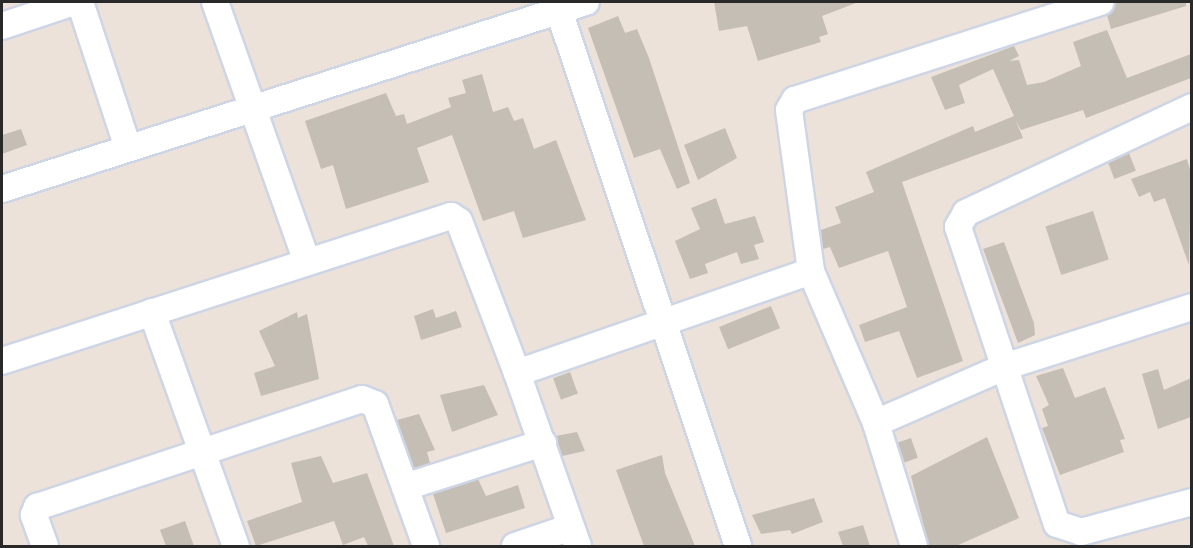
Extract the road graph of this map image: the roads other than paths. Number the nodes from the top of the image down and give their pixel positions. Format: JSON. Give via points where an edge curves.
{"nodes":[{"id":1,"x":74,"y":2,"type":"edge"},
{"id":2,"x":80,"y":2,"type":"edge"},
{"id":3,"x":215,"y":2,"type":"edge"},
{"id":4,"x":586,"y":2,"type":"edge"},
{"id":5,"x":1101,"y":2,"type":"edge"},
{"id":6,"x":557,"y":6,"type":"edge"},
{"id":7,"x":1046,"y":10,"type":"edge"},
{"id":8,"x":2,"y":26,"type":"edge"},
{"id":9,"x":253,"y":107,"type":"junction"},
{"id":10,"x":1191,"y":107,"type":"edge"},
{"id":11,"x":128,"y":148,"type":"junction"},
{"id":12,"x":2,"y":189,"type":"edge"},
{"id":13,"x":306,"y":259,"type":"junction"},
{"id":14,"x":811,"y":272,"type":"junction"},
{"id":15,"x":1191,"y":307,"type":"edge"},
{"id":16,"x":152,"y":312,"type":"junction"},
{"id":17,"x":661,"y":321,"type":"junction"},
{"id":18,"x":2,"y":361,"type":"edge"},
{"id":19,"x":1005,"y":367,"type":"junction"},
{"id":20,"x":517,"y":373,"type":"junction"},
{"id":21,"x":876,"y":423,"type":"junction"},
{"id":22,"x":543,"y":443,"type":"junction"},
{"id":23,"x":203,"y":450,"type":"junction"},
{"id":24,"x":405,"y":487,"type":"junction"},
{"id":25,"x":1191,"y":502,"type":"edge"},
{"id":26,"x":574,"y":537,"type":"edge"},
{"id":27,"x":45,"y":546,"type":"edge"},
{"id":28,"x":236,"y":546,"type":"edge"},
{"id":29,"x":426,"y":546,"type":"edge"},
{"id":30,"x":514,"y":546,"type":"edge"},
{"id":31,"x":738,"y":546,"type":"edge"},
{"id":32,"x":914,"y":546,"type":"edge"}],
"edges":[{"from":1,"to":8,"type":"street"},
{"from":2,"to":11,"type":"street"},
{"from":3,"to":9,"type":"street"},
{"from":4,"to":6,"type":"street"},
{"from":5,"to":7,"type":"street"},
{"from":6,"to":9,"type":"street"},
{"from":6,"to":17,"type":"street"},
{"from":7,"to":14,"type":"street","via":[[795,100],[786,122]]},
{"from":9,"to":11,"type":"street"},
{"from":9,"to":13,"type":"street"},
{"from":10,"to":19,"type":"street","via":[[961,219],[958,227]]},
{"from":11,"to":12,"type":"street"},
{"from":13,"to":16,"type":"street"},
{"from":13,"to":20,"type":"street","via":[[451,216],[459,221]]},
{"from":14,"to":17,"type":"street"},
{"from":14,"to":21,"type":"street"},
{"from":15,"to":19,"type":"street"},
{"from":16,"to":18,"type":"street"},
{"from":16,"to":23,"type":"street"},
{"from":17,"to":20,"type":"street"},
{"from":17,"to":31,"type":"street"},
{"from":19,"to":21,"type":"street"},
{"from":19,"to":25,"type":"street","via":[[1057,524],[1081,532]]},
{"from":20,"to":22,"type":"street"},
{"from":21,"to":32,"type":"street"},
{"from":22,"to":24,"type":"street"},
{"from":22,"to":26,"type":"street"},
{"from":23,"to":24,"type":"street","via":[[362,399],[375,404]]},
{"from":23,"to":27,"type":"street","via":[[37,507],[34,515]]},
{"from":23,"to":28,"type":"street"},
{"from":24,"to":29,"type":"street"},
{"from":26,"to":30,"type":"street"}]}
